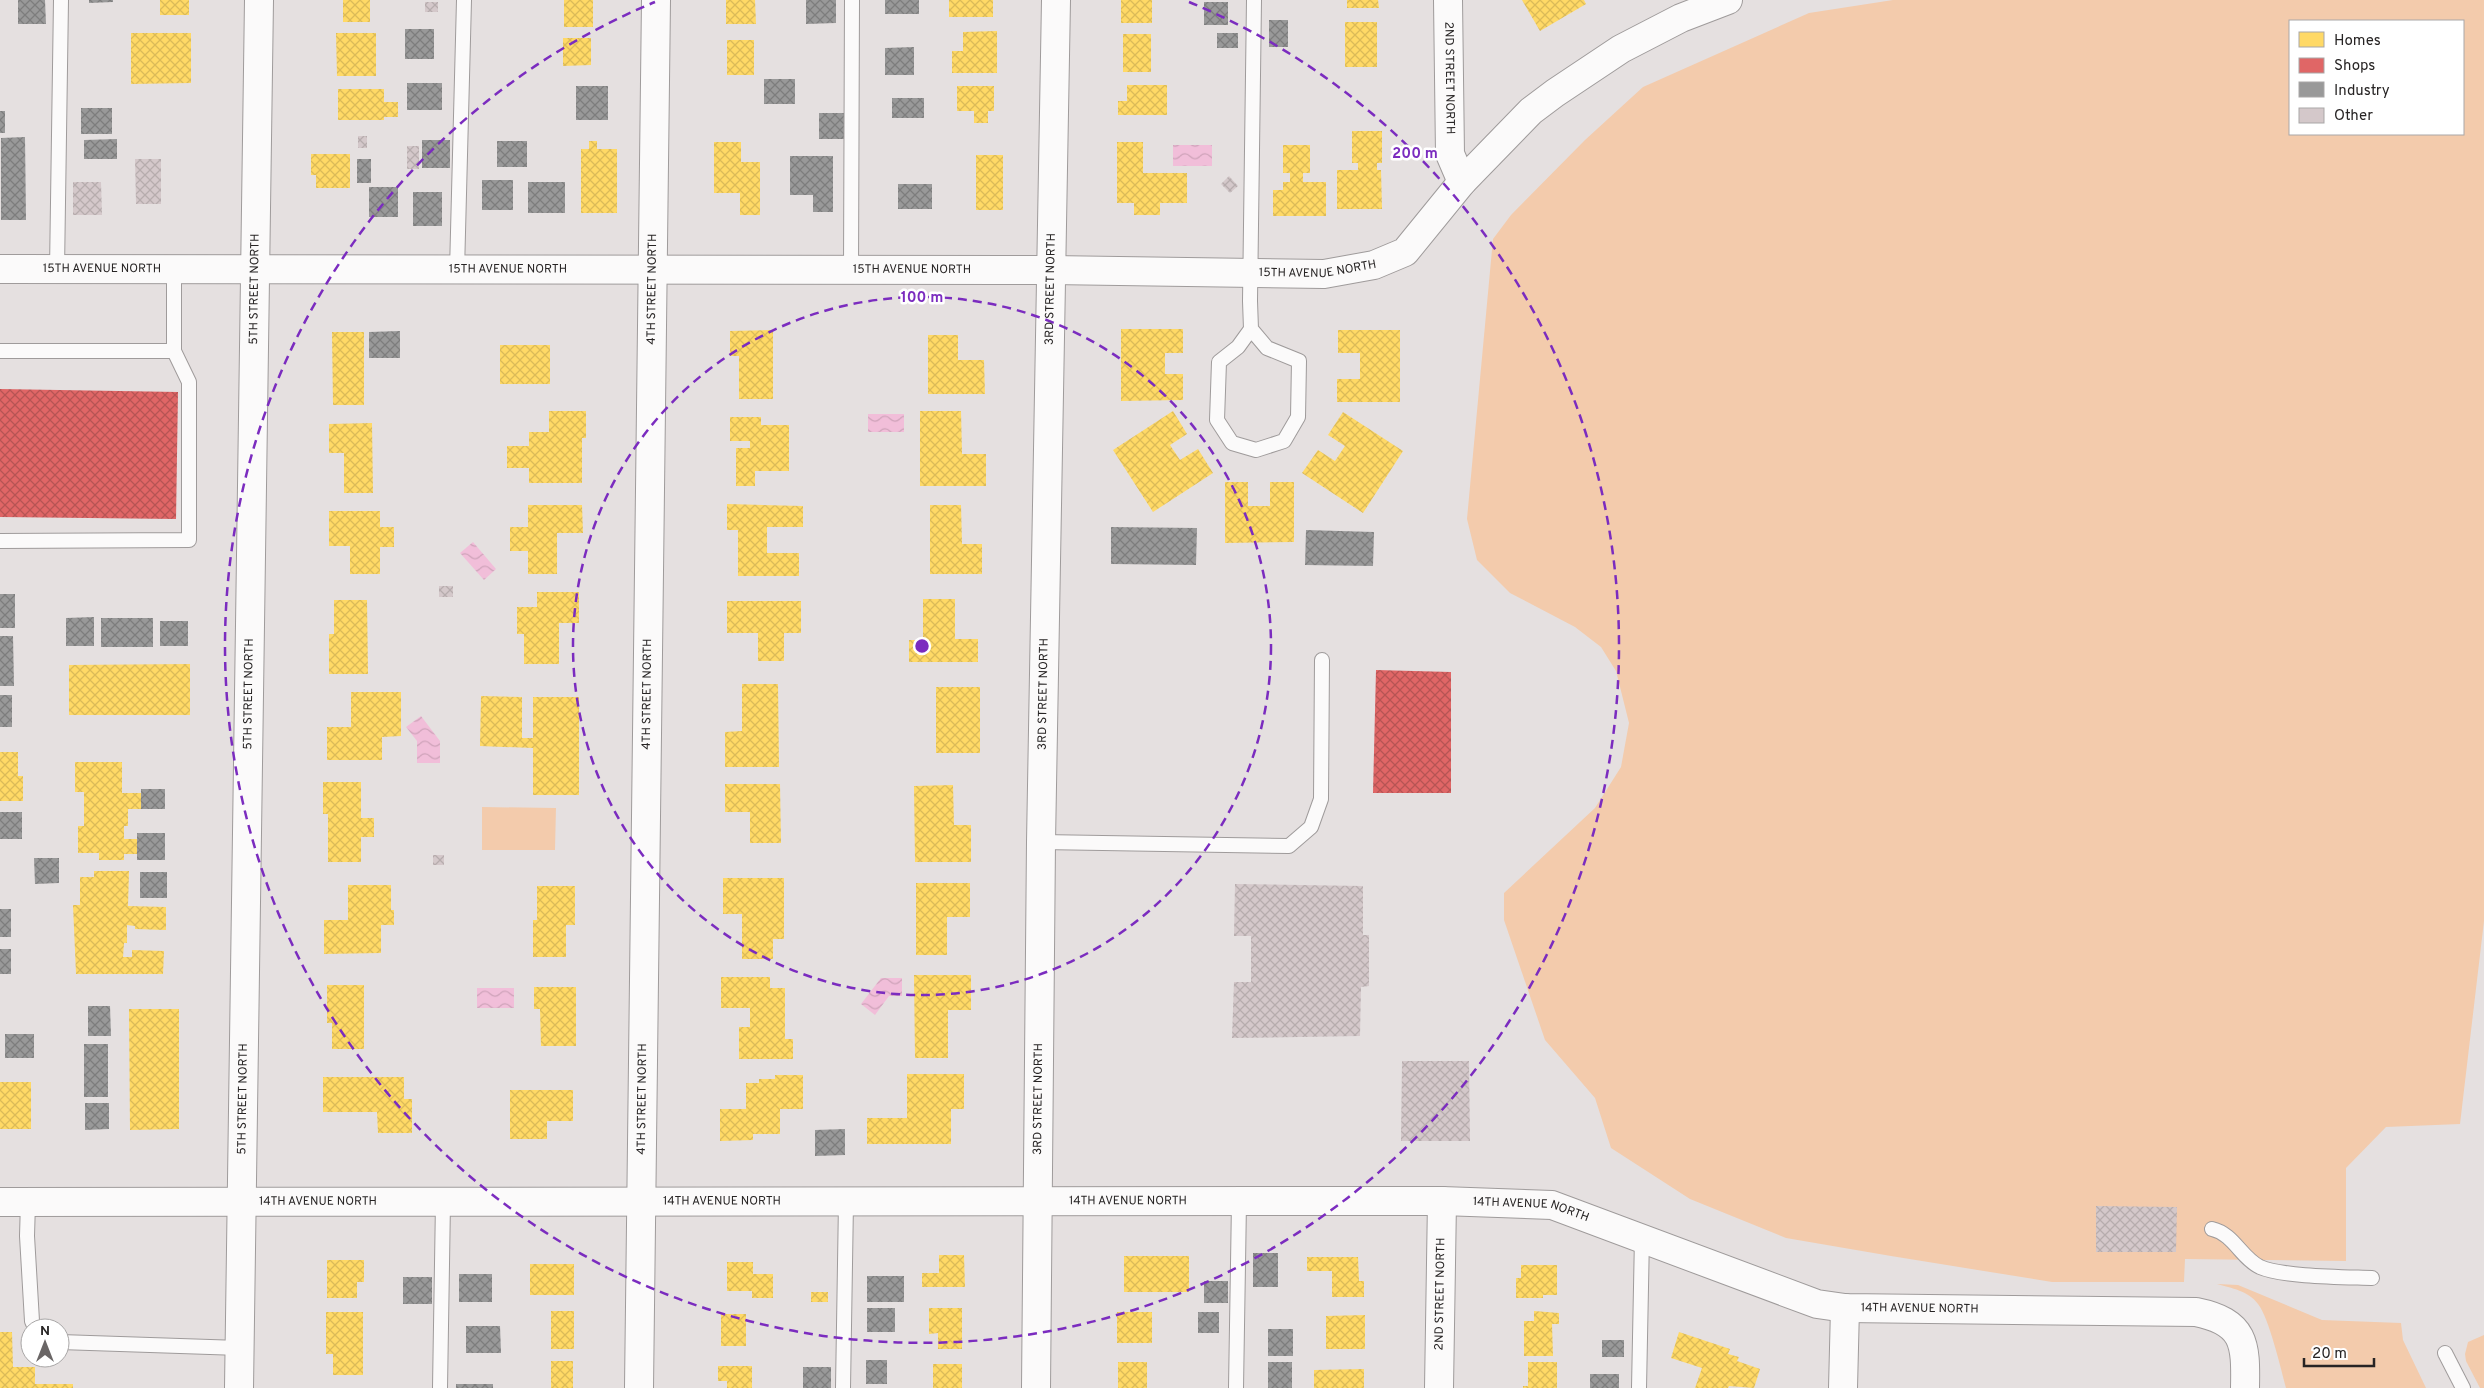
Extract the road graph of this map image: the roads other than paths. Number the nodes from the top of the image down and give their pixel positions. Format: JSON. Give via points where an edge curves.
{"nodes":[{"id":1,"x":61,"y":0,"type":"edge"},
{"id":2,"x":260,"y":0,"type":"edge"},
{"id":3,"x":464,"y":0,"type":"edge"},
{"id":4,"x":656,"y":0,"type":"edge"},
{"id":5,"x":852,"y":0,"type":"edge"},
{"id":6,"x":1056,"y":0,"type":"edge"},
{"id":7,"x":1254,"y":0,"type":"edge"},
{"id":8,"x":1448,"y":0,"type":"edge"},
{"id":9,"x":1728,"y":0,"type":"edge"},
{"id":10,"x":1462,"y":182,"type":"junction"},
{"id":11,"x":0,"y":269,"type":"edge"},
{"id":12,"x":57,"y":270,"type":"junction"},
{"id":13,"x":174,"y":270,"type":"junction"},
{"id":14,"x":256,"y":270,"type":"junction"},
{"id":15,"x":1051,"y":270,"type":"junction"},
{"id":16,"x":457,"y":271,"type":"junction"},
{"id":17,"x":653,"y":271,"type":"junction"},
{"id":18,"x":851,"y":271,"type":"junction"},
{"id":19,"x":1251,"y":274,"type":"junction"},
{"id":20,"x":1251,"y":328,"type":"junction"},
{"id":21,"x":0,"y":351,"type":"edge"},
{"id":22,"x":174,"y":351,"type":"junction"},
{"id":23,"x":0,"y":540,"type":"edge"},
{"id":24,"x":1322,"y":660,"type":"dead end"},
{"id":25,"x":1041,"y":842,"type":"junction"},
{"id":26,"x":641,"y":1201,"type":"junction"},
{"id":27,"x":1442,"y":1201,"type":"junction"},
{"id":28,"x":0,"y":1202,"type":"edge"},
{"id":29,"x":28,"y":1202,"type":"junction"},
{"id":30,"x":443,"y":1202,"type":"junction"},
{"id":31,"x":846,"y":1202,"type":"junction"},
{"id":32,"x":1038,"y":1202,"type":"junction"},
{"id":33,"x":1239,"y":1202,"type":"junction"},
{"id":34,"x":243,"y":1203,"type":"junction"},
{"id":35,"x":2212,"y":1230,"type":"dead end"},
{"id":36,"x":1642,"y":1237,"type":"junction"},
{"id":37,"x":2372,"y":1278,"type":"dead end"},
{"id":38,"x":1845,"y":1308,"type":"junction"},
{"id":39,"x":32,"y":1318,"type":"edge"},
{"id":40,"x":70,"y":1342,"type":"edge"},
{"id":41,"x":240,"y":1348,"type":"junction"},
{"id":42,"x":2446,"y":1353,"type":"dead end"},
{"id":43,"x":239,"y":1388,"type":"edge"},
{"id":44,"x":440,"y":1388,"type":"edge"},
{"id":45,"x":638,"y":1388,"type":"edge"},
{"id":46,"x":842,"y":1388,"type":"edge"},
{"id":47,"x":1036,"y":1388,"type":"edge"},
{"id":48,"x":1236,"y":1388,"type":"edge"},
{"id":49,"x":1439,"y":1388,"type":"edge"},
{"id":50,"x":1639,"y":1388,"type":"edge"},
{"id":51,"x":1843,"y":1388,"type":"edge"},
{"id":52,"x":2245,"y":1388,"type":"edge"},
{"id":53,"x":2463,"y":1388,"type":"edge"}],
"edges":[{"from":1,"to":12,"type":"lane"},
{"from":2,"to":14,"type":"street","name":"5TH STREET NORTH"},
{"from":3,"to":16,"type":"lane"},
{"from":4,"to":17,"type":"street","name":"4TH STREET NORTH"},
{"from":5,"to":18,"type":"lane"},
{"from":6,"to":15,"type":"street","name":"3RD STREET NORTH"},
{"from":7,"to":19,"type":"lane"},
{"from":8,"to":10,"type":"street","name":"2ND STREET NORTH","via":[[1450,154]]},
{"from":9,"to":10,"type":"street","name":"15TH AVENUE NORTH","via":[[1682,18],[1621,49],[1555,93],[1531,111]]},
{"from":10,"to":19,"type":"street","name":"15TH AVENUE NORTH","via":[[1405,252],[1374,265],[1324,274]]},
{"from":11,"to":12,"type":"street","name":"15TH AVENUE NORTH"},
{"from":12,"to":13,"type":"street","name":"15TH AVENUE NORTH"},
{"from":13,"to":14,"type":"street","name":"15TH AVENUE NORTH"},
{"from":13,"to":22,"type":"lane"},
{"from":14,"to":16,"type":"street","name":"15TH AVENUE NORTH"},
{"from":14,"to":34,"type":"street","name":"5TH STREET NORTH"},
{"from":15,"to":18,"type":"street","name":"15TH AVENUE NORTH"},
{"from":15,"to":19,"type":"street","name":"15TH AVENUE NORTH"},
{"from":15,"to":25,"type":"street","name":"3RD STREET NORTH"},
{"from":16,"to":17,"type":"street","name":"15TH AVENUE NORTH"},
{"from":17,"to":18,"type":"street","name":"15TH AVENUE NORTH"},
{"from":17,"to":26,"type":"street","name":"4TH STREET NORTH"},
{"from":19,"to":20,"type":"lane"},
{"from":20,"to":20,"type":"lane","via":[[1238,347],[1219,362],[1218,420],[1232,443],[1256,450],[1284,441],[1298,417],[1299,362],[1267,348]]},
{"from":21,"to":22,"type":"lane"},
{"from":22,"to":23,"type":"lane","via":[[189,382],[189,540]]},
{"from":24,"to":25,"type":"lane","via":[[1321,799],[1311,827],[1289,846]]},
{"from":25,"to":32,"type":"street","name":"3RD STREET NORTH"},
{"from":26,"to":30,"type":"street","name":"14TH AVENUE NORTH"},
{"from":26,"to":31,"type":"street","name":"14TH AVENUE NORTH"},
{"from":26,"to":45,"type":"street","name":"4TH STREET NORTH"},
{"from":27,"to":33,"type":"street","name":"14TH AVENUE NORTH"},
{"from":27,"to":36,"type":"street","name":"14TH AVENUE NORTH","via":[[1552,1205]]},
{"from":27,"to":49,"type":"street","name":"2ND STREET NORTH"},
{"from":28,"to":29,"type":"street","name":"14TH AVENUE NORTH"},
{"from":29,"to":34,"type":"street","name":"14TH AVENUE NORTH"},
{"from":29,"to":39,"type":"lane"},
{"from":30,"to":34,"type":"street","name":"14TH AVENUE NORTH"},
{"from":30,"to":44,"type":"lane"},
{"from":31,"to":32,"type":"street","name":"14TH AVENUE NORTH"},
{"from":31,"to":46,"type":"lane"},
{"from":32,"to":33,"type":"street","name":"14TH AVENUE NORTH"},
{"from":32,"to":47,"type":"street","name":"3RD STREET NORTH"},
{"from":33,"to":48,"type":"lane"},
{"from":34,"to":41,"type":"street","name":"5TH STREET NORTH"},
{"from":35,"to":37,"type":"lane","via":[[2220,1231],[2231,1239],[2260,1266],[2308,1274]]},
{"from":36,"to":38,"type":"street","name":"14TH AVENUE NORTH","via":[[1817,1304]]},
{"from":36,"to":50,"type":"lane"},
{"from":38,"to":51,"type":"street"},
{"from":38,"to":52,"type":"street","name":"14TH AVENUE NORTH","via":[[2196,1312],[2217,1316],[2242,1338],[2246,1353]]},
{"from":40,"to":41,"type":"lane"},
{"from":41,"to":43,"type":"street","name":"5TH STREET NORTH"},
{"from":42,"to":53,"type":"lane"}]}
